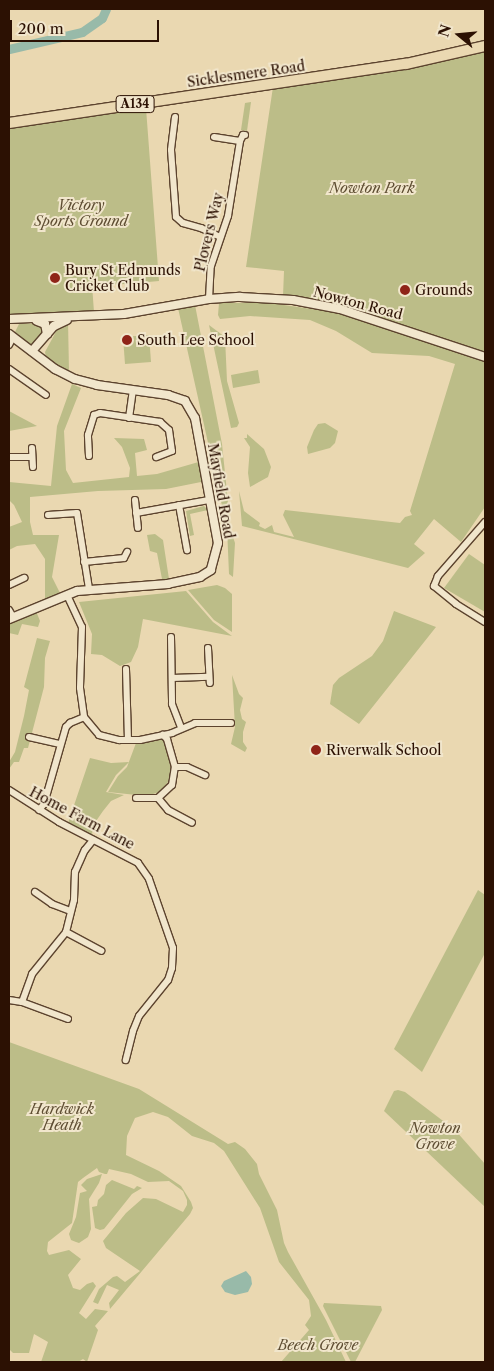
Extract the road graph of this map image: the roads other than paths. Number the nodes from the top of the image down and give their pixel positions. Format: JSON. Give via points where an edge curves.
{"nodes":[{"id":1,"x":485,"y":46,"type":"edge"},
{"id":2,"x":174,"y":119,"type":"dead end"},
{"id":3,"x":9,"y":123,"type":"edge"},
{"id":4,"x":244,"y":135,"type":"dead end"},
{"id":5,"x":214,"y":138,"type":"dead end"},
{"id":6,"x":240,"y":142,"type":"junction"},
{"id":7,"x":220,"y":237,"type":"junction"},
{"id":8,"x":209,"y":299,"type":"junction"},
{"id":9,"x":71,"y":318,"type":"junction"},
{"id":10,"x":9,"y":319,"type":"edge"},
{"id":11,"x":20,"y":320,"type":"junction"},
{"id":12,"x":33,"y":320,"type":"junction"},
{"id":13,"x":47,"y":334,"type":"junction"},
{"id":14,"x":11,"y":336,"type":"edge"},
{"id":15,"x":9,"y":345,"type":"edge"},
{"id":16,"x":32,"y":351,"type":"junction"},
{"id":17,"x":485,"y":357,"type":"edge"},
{"id":18,"x":9,"y":369,"type":"edge"},
{"id":19,"x":133,"y":390,"type":"junction"},
{"id":20,"x":46,"y":395,"type":"dead end"},
{"id":21,"x":129,"y":418,"type":"junction"},
{"id":22,"x":32,"y":448,"type":"dead end"},
{"id":23,"x":89,"y":456,"type":"dead end"},
{"id":24,"x":9,"y":457,"type":"edge"},
{"id":25,"x":32,"y":457,"type":"junction"},
{"id":26,"x":156,"y":457,"type":"dead end"},
{"id":27,"x":33,"y":467,"type":"dead end"},
{"id":28,"x":135,"y":500,"type":"dead end"},
{"id":29,"x":209,"y":500,"type":"junction"},
{"id":30,"x":179,"y":505,"type":"junction"},
{"id":31,"x":136,"y":513,"type":"junction"},
{"id":32,"x":48,"y":515,"type":"dead end"},
{"id":33,"x":485,"y":522,"type":"edge"},
{"id":34,"x":138,"y":528,"type":"dead end"},
{"id":35,"x":187,"y":550,"type":"dead end"},
{"id":36,"x":127,"y":552,"type":"dead end"},
{"id":37,"x":84,"y":562,"type":"junction"},
{"id":38,"x":24,"y":578,"type":"dead end"},
{"id":39,"x":9,"y":585,"type":"edge"},
{"id":40,"x":89,"y":589,"type":"junction"},
{"id":41,"x":67,"y":595,"type":"junction"},
{"id":42,"x":10,"y":615,"type":"edge"},
{"id":43,"x":485,"y":622,"type":"edge"},
{"id":44,"x":171,"y":637,"type":"dead end"},
{"id":45,"x":208,"y":648,"type":"dead end"},
{"id":46,"x":126,"y":670,"type":"dead end"},
{"id":47,"x":172,"y":678,"type":"junction"},
{"id":48,"x":84,"y":717,"type":"junction"},
{"id":49,"x":231,"y":723,"type":"dead end"},
{"id":50,"x":181,"y":728,"type":"junction"},
{"id":51,"x":162,"y":735,"type":"junction"},
{"id":52,"x":29,"y":737,"type":"dead end"},
{"id":53,"x":128,"y":739,"type":"junction"},
{"id":54,"x":60,"y":744,"type":"junction"},
{"id":55,"x":175,"y":767,"type":"junction"},
{"id":56,"x":205,"y":775,"type":"dead end"},
{"id":57,"x":9,"y":790,"type":"edge"},
{"id":58,"x":136,"y":798,"type":"dead end"},
{"id":59,"x":158,"y":798,"type":"junction"},
{"id":60,"x":39,"y":810,"type":"junction"},
{"id":61,"x":192,"y":823,"type":"dead end"},
{"id":62,"x":94,"y":840,"type":"junction"},
{"id":63,"x":35,"y":892,"type":"dead end"},
{"id":64,"x":70,"y":911,"type":"junction"},
{"id":65,"x":66,"y":932,"type":"junction"},
{"id":66,"x":101,"y":951,"type":"dead end"},
{"id":67,"x":9,"y":1000,"type":"edge"},
{"id":68,"x":22,"y":1002,"type":"junction"},
{"id":69,"x":68,"y":1019,"type":"dead end"},
{"id":70,"x":126,"y":1060,"type":"dead end"}],
"edges":[{"from":1,"to":3,"type":"highway","name":"Sicklesmere Road","number":"A134","via":[[406,64]]},
{"from":2,"to":7,"type":"street","via":[[171,150],[176,217],[183,223]]},
{"from":4,"to":6,"type":"street","name":"Plovers Way"},
{"from":5,"to":6,"type":"street"},
{"from":6,"to":7,"type":"street","name":"Plovers Way","via":[[228,216]]},
{"from":7,"to":8,"type":"street","name":"Plovers Way","via":[[210,266]]},
{"from":8,"to":9,"type":"street","name":"Nowton Road","via":[[129,314]]},
{"from":8,"to":17,"type":"street","name":"Nowton Road","via":[[261,298],[310,302]]},
{"from":9,"to":12,"type":"street","name":"Nowton Road"},
{"from":9,"to":13,"type":"street","name":"Nowton Road","via":[[59,322]]},
{"from":10,"to":11,"type":"street","name":"Nowton Road"},
{"from":11,"to":12,"type":"street","name":"Nowton Road"},
{"from":11,"to":14,"type":"street","via":[[12,326]]},
{"from":12,"to":13,"type":"street","via":[[45,324]]},
{"from":13,"to":16,"type":"street","name":"Nowton Road"},
{"from":14,"to":15,"type":"street"},
{"from":14,"to":16,"type":"street","name":"Mayfield Road"},
{"from":16,"to":19,"type":"street","name":"Mayfield Road","via":[[75,379]]},
{"from":18,"to":20,"type":"street"},
{"from":19,"to":21,"type":"street"},
{"from":19,"to":29,"type":"street","name":"Mayfield Road","via":[[186,401],[192,410]]},
{"from":21,"to":23,"type":"street","via":[[100,413],[94,415],[87,441]]},
{"from":21,"to":26,"type":"street","via":[[160,422],[169,430],[172,451]]},
{"from":22,"to":25,"type":"street"},
{"from":24,"to":25,"type":"street"},
{"from":25,"to":27,"type":"street"},
{"from":28,"to":31,"type":"street"},
{"from":29,"to":30,"type":"street"},
{"from":29,"to":40,"type":"street","name":"Mayfield Road","via":[[218,543],[211,570],[200,578],[178,582]]},
{"from":30,"to":31,"type":"street"},
{"from":30,"to":35,"type":"street"},
{"from":31,"to":34,"type":"street"},
{"from":32,"to":37,"type":"street","via":[[77,513]]},
{"from":33,"to":43,"type":"street","via":[[444,569],[434,586]]},
{"from":36,"to":37,"type":"street","via":[[124,558]]},
{"from":37,"to":40,"type":"street"},
{"from":38,"to":39,"type":"street"},
{"from":40,"to":41,"type":"street","name":"Mayfield Road"},
{"from":41,"to":42,"type":"street","name":"Mayfield Road"},
{"from":41,"to":48,"type":"street","via":[[83,632],[80,688]]},
{"from":44,"to":47,"type":"street"},
{"from":45,"to":47,"type":"street","via":[[209,680]]},
{"from":46,"to":53,"type":"street"},
{"from":47,"to":50,"type":"street","via":[[172,704]]},
{"from":48,"to":53,"type":"street","via":[[99,735]]},
{"from":48,"to":54,"type":"street","via":[[70,723]]},
{"from":49,"to":50,"type":"street"},
{"from":50,"to":51,"type":"street"},
{"from":51,"to":53,"type":"street"},
{"from":51,"to":55,"type":"street","via":[[167,739]]},
{"from":52,"to":54,"type":"street"},
{"from":54,"to":60,"type":"street","via":[[44,804]]},
{"from":55,"to":56,"type":"street","via":[[187,767]]},
{"from":55,"to":59,"type":"street","via":[[172,785]]},
{"from":57,"to":60,"type":"street","name":"Home Farm Lane"},
{"from":58,"to":59,"type":"street"},
{"from":59,"to":61,"type":"street","via":[[168,810]]},
{"from":60,"to":62,"type":"street","name":"Home Farm Lane"},
{"from":62,"to":64,"type":"street","via":[[77,866]]},
{"from":62,"to":70,"type":"street","name":"Home Farm Lane","via":[[138,862],[173,948],[168,980],[139,1016]]},
{"from":63,"to":64,"type":"street"},
{"from":64,"to":65,"type":"street"},
{"from":65,"to":66,"type":"street"},
{"from":65,"to":68,"type":"street","via":[[32,974]]},
{"from":67,"to":68,"type":"street"},
{"from":68,"to":69,"type":"street"}]}
